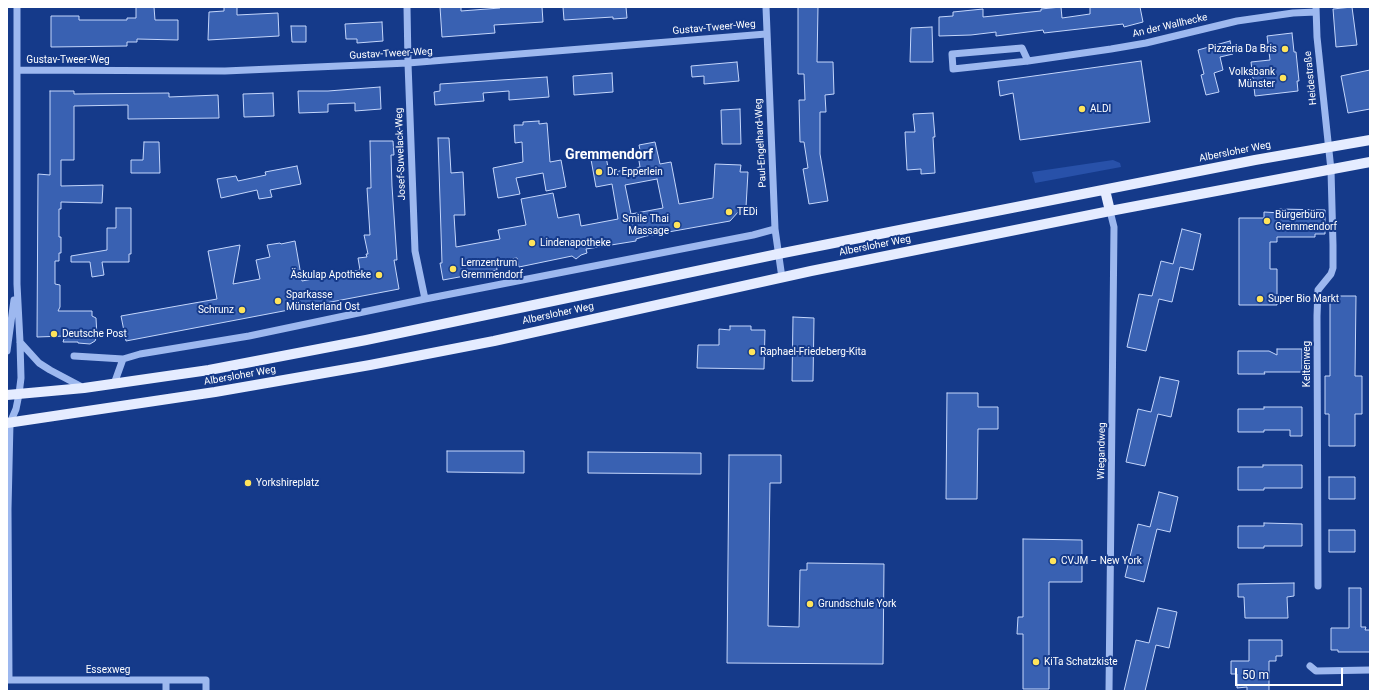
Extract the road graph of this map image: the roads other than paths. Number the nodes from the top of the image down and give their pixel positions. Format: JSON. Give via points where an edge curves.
{"nodes":[{"id":1,"x":17,"y":7,"type":"edge"},
{"id":2,"x":407,"y":7,"type":"edge"},
{"id":3,"x":766,"y":7,"type":"edge"},
{"id":4,"x":1316,"y":9,"type":"edge"},
{"id":5,"x":766,"y":34,"type":"junction"},
{"id":6,"x":1028,"y":61,"type":"junction"},
{"id":7,"x":408,"y":64,"type":"junction"},
{"id":8,"x":17,"y":70,"type":"junction"},
{"id":9,"x":1370,"y":140,"type":"edge"},
{"id":10,"x":1329,"y":147,"type":"junction"},
{"id":11,"x":1370,"y":162,"type":"edge"},
{"id":12,"x":1331,"y":170,"type":"junction"},
{"id":13,"x":1106,"y":190,"type":"junction"},
{"id":14,"x":1110,"y":211,"type":"junction"},
{"id":15,"x":775,"y":229,"type":"junction"},
{"id":16,"x":778,"y":254,"type":"junction"},
{"id":17,"x":782,"y":278,"type":"junction"},
{"id":18,"x":17,"y":284,"type":"junction"},
{"id":19,"x":425,"y":299,"type":"junction"},
{"id":20,"x":20,"y":342,"type":"junction"},
{"id":21,"x":7,"y":351,"type":"edge"},
{"id":22,"x":74,"y":356,"type":"dead end"},
{"id":23,"x":123,"y":359,"type":"junction"},
{"id":24,"x":114,"y":384,"type":"junction"},
{"id":25,"x":84,"y":388,"type":"junction"},
{"id":26,"x":19,"y":394,"type":"junction"},
{"id":27,"x":7,"y":395,"type":"edge"},
{"id":28,"x":8,"y":421,"type":"edge"},
{"id":29,"x":1318,"y":586,"type":"dead end"},
{"id":30,"x":1310,"y":666,"type":"dead end"},
{"id":31,"x":1370,"y":670,"type":"edge"},
{"id":32,"x":8,"y":680,"type":"edge"},
{"id":33,"x":166,"y":680,"type":"junction"},
{"id":34,"x":166,"y":691,"type":"edge"},
{"id":35,"x":206,"y":691,"type":"edge"},
{"id":36,"x":1109,"y":691,"type":"edge"}],
"edges":[{"from":1,"to":8,"type":"street"},
{"from":2,"to":7,"type":"street","name":"Josef-Suwelack-Weg"},
{"from":3,"to":5,"type":"street","name":"Paul-Engelhard-Weg"},
{"from":4,"to":6,"type":"street","name":"An der Wallhecke","via":[[1237,21],[1146,43]]},
{"from":4,"to":10,"type":"street","name":"Heidestraße"},
{"from":5,"to":7,"type":"street","name":"Gustav-Tweer-Weg"},
{"from":5,"to":15,"type":"street","name":"Paul-Engelhard-Weg"},
{"from":6,"to":6,"type":"street","name":"An der Wallhecke","via":[[1022,48],[952,54],[953,69]]},
{"from":7,"to":8,"type":"street","name":"Gustav-Tweer-Weg","via":[[225,71]]},
{"from":7,"to":19,"type":"street","name":"Josef-Suwelack-Weg","via":[[415,251]]},
{"from":8,"to":18,"type":"street"},
{"from":9,"to":10,"type":"main road","name":"Albersloher Weg"},
{"from":10,"to":12,"type":"street","name":"Keltenweg"},
{"from":10,"to":13,"type":"main road","name":"Albersloher Weg"},
{"from":11,"to":12,"type":"main road","name":"Albersloher Weg"},
{"from":12,"to":14,"type":"main road","name":"Albersloher Weg"},
{"from":12,"to":29,"type":"street","name":"Keltenweg","via":[[1333,268],[1318,290],[1317,316]]},
{"from":13,"to":14,"type":"main road"},
{"from":13,"to":16,"type":"main road","name":"Albersloher Weg"},
{"from":14,"to":17,"type":"main road","name":"Albersloher Weg"},
{"from":14,"to":36,"type":"street","name":"Wiegandweg","via":[[1114,227]]},
{"from":15,"to":16,"type":"street","name":"Paul-Engelhard-Weg"},
{"from":15,"to":19,"type":"street"},
{"from":16,"to":17,"type":"street","name":"Paul-Engelhard-Weg"},
{"from":16,"to":24,"type":"main road","name":"Albersloher Weg","via":[[366,340],[209,370]]},
{"from":17,"to":28,"type":"main road","name":"Albersloher Weg","via":[[494,341],[370,365],[215,392]]},
{"from":18,"to":20,"type":"street","name":"Essexweg"},
{"from":18,"to":21,"type":"street"},
{"from":19,"to":23,"type":"street"},
{"from":20,"to":25,"type":"street","via":[[39,363]]},
{"from":20,"to":26,"type":"street","name":"Essexweg"},
{"from":22,"to":23,"type":"street"},
{"from":23,"to":24,"type":"street"},
{"from":24,"to":25,"type":"main road","name":"Albersloher Weg"},
{"from":25,"to":26,"type":"main road","name":"Albersloher Weg"},
{"from":26,"to":27,"type":"main road","name":"Albersloher Weg"},
{"from":26,"to":28,"type":"street","name":"Essexweg","via":[[16,409]]},
{"from":28,"to":32,"type":"street","name":"Essexweg"},
{"from":30,"to":31,"type":"street","via":[[1316,671]]},
{"from":32,"to":33,"type":"street","name":"Essexweg"},
{"from":33,"to":34,"type":"street"},
{"from":33,"to":35,"type":"street","name":"Essexweg","via":[[206,680]]}]}
